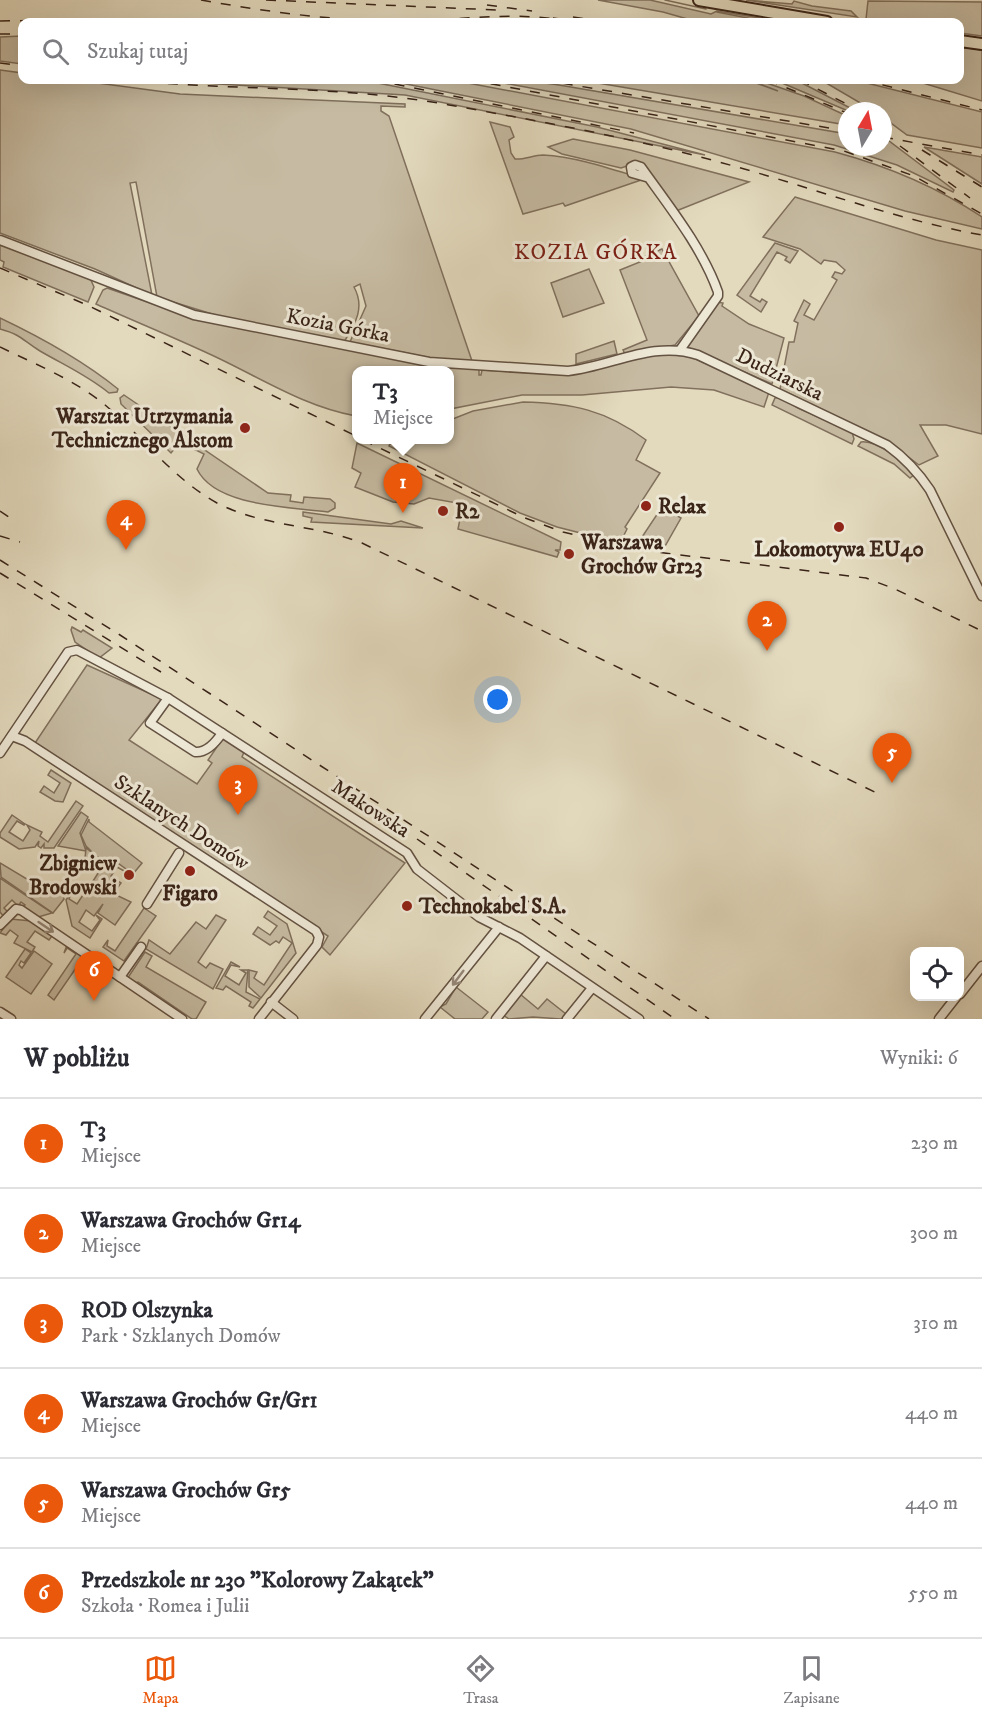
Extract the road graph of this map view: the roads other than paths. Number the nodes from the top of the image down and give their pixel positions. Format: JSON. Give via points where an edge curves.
{"nodes":[{"id":1,"x":699,"y":0,"type":"edge"},
{"id":2,"x":804,"y":18,"type":"edge"},
{"id":3,"x":964,"y":42,"type":"edge"},
{"id":4,"x":982,"y":44,"type":"edge"},
{"id":5,"x":646,"y":177,"type":"dead end"},
{"id":6,"x":0,"y":240,"type":"edge"},
{"id":7,"x":680,"y":350,"type":"junction"},
{"id":8,"x":982,"y":596,"type":"edge"},
{"id":9,"x":168,"y":698,"type":"junction"},
{"id":10,"x":222,"y":733,"type":"junction"},
{"id":11,"x":12,"y":736,"type":"junction"},
{"id":12,"x":0,"y":753,"type":"edge"},
{"id":13,"x":178,"y":853,"type":"dead end"},
{"id":14,"x":147,"y":904,"type":"dead end"},
{"id":15,"x":0,"y":925,"type":"edge"},
{"id":16,"x":499,"y":927,"type":"junction"},
{"id":17,"x":141,"y":947,"type":"dead end"},
{"id":18,"x":546,"y":956,"type":"junction"},
{"id":19,"x":982,"y":966,"type":"edge"},
{"id":20,"x":120,"y":978,"type":"junction"},
{"id":21,"x":592,"y":988,"type":"junction"},
{"id":22,"x":964,"y":988,"type":"edge"},
{"id":23,"x":953,"y":1001,"type":"edge"},
{"id":24,"x":271,"y":1002,"type":"junction"},
{"id":25,"x":0,"y":1012,"type":"edge"},
{"id":26,"x":11,"y":1019,"type":"edge"},
{"id":27,"x":182,"y":1019,"type":"edge"},
{"id":28,"x":259,"y":1019,"type":"edge"},
{"id":29,"x":293,"y":1019,"type":"edge"},
{"id":30,"x":425,"y":1019,"type":"edge"},
{"id":31,"x":496,"y":1019,"type":"edge"},
{"id":32,"x":567,"y":1019,"type":"edge"},
{"id":33,"x":639,"y":1019,"type":"edge"},
{"id":34,"x":939,"y":1019,"type":"edge"}],
"edges":[{"from":1,"to":2,"type":"main road"},
{"from":3,"to":4,"type":"main road"},
{"from":5,"to":7,"type":"street","via":[[676,216],[719,293]]},
{"from":6,"to":7,"type":"street","name":"Kozia Górka","via":[[194,315],[429,362],[568,371],[655,350]]},
{"from":7,"to":8,"type":"street","name":"Dudziarska","via":[[716,363],[901,455],[930,490]]},
{"from":9,"to":10,"type":"street","name":"Makowska"},
{"from":9,"to":10,"type":"street","via":[[150,723],[195,752],[214,743]]},
{"from":9,"to":11,"type":"street","name":"Makowska","via":[[77,650],[68,652]]},
{"from":10,"to":16,"type":"street","name":"Makowska","via":[[407,853],[417,868],[479,917]]},
{"from":11,"to":12,"type":"street"},
{"from":11,"to":24,"type":"street","name":"Szklanych Domów","via":[[316,931],[319,940],[315,948]]},
{"from":13,"to":14,"type":"street"},
{"from":15,"to":20,"type":"street","one_way":true,"via":[[20,909]]},
{"from":16,"to":18,"type":"street","name":"Makowska"},
{"from":16,"to":30,"type":"street","one_way":true},
{"from":17,"to":20,"type":"street"},
{"from":18,"to":21,"type":"street","name":"Makowska"},
{"from":18,"to":31,"type":"street"},
{"from":19,"to":22,"type":"street"},
{"from":20,"to":27,"type":"street"},
{"from":21,"to":32,"type":"street"},
{"from":21,"to":33,"type":"street","name":"Makowska"},
{"from":23,"to":34,"type":"street"},
{"from":24,"to":28,"type":"street"},
{"from":24,"to":29,"type":"street"},
{"from":25,"to":26,"type":"street"}]}
